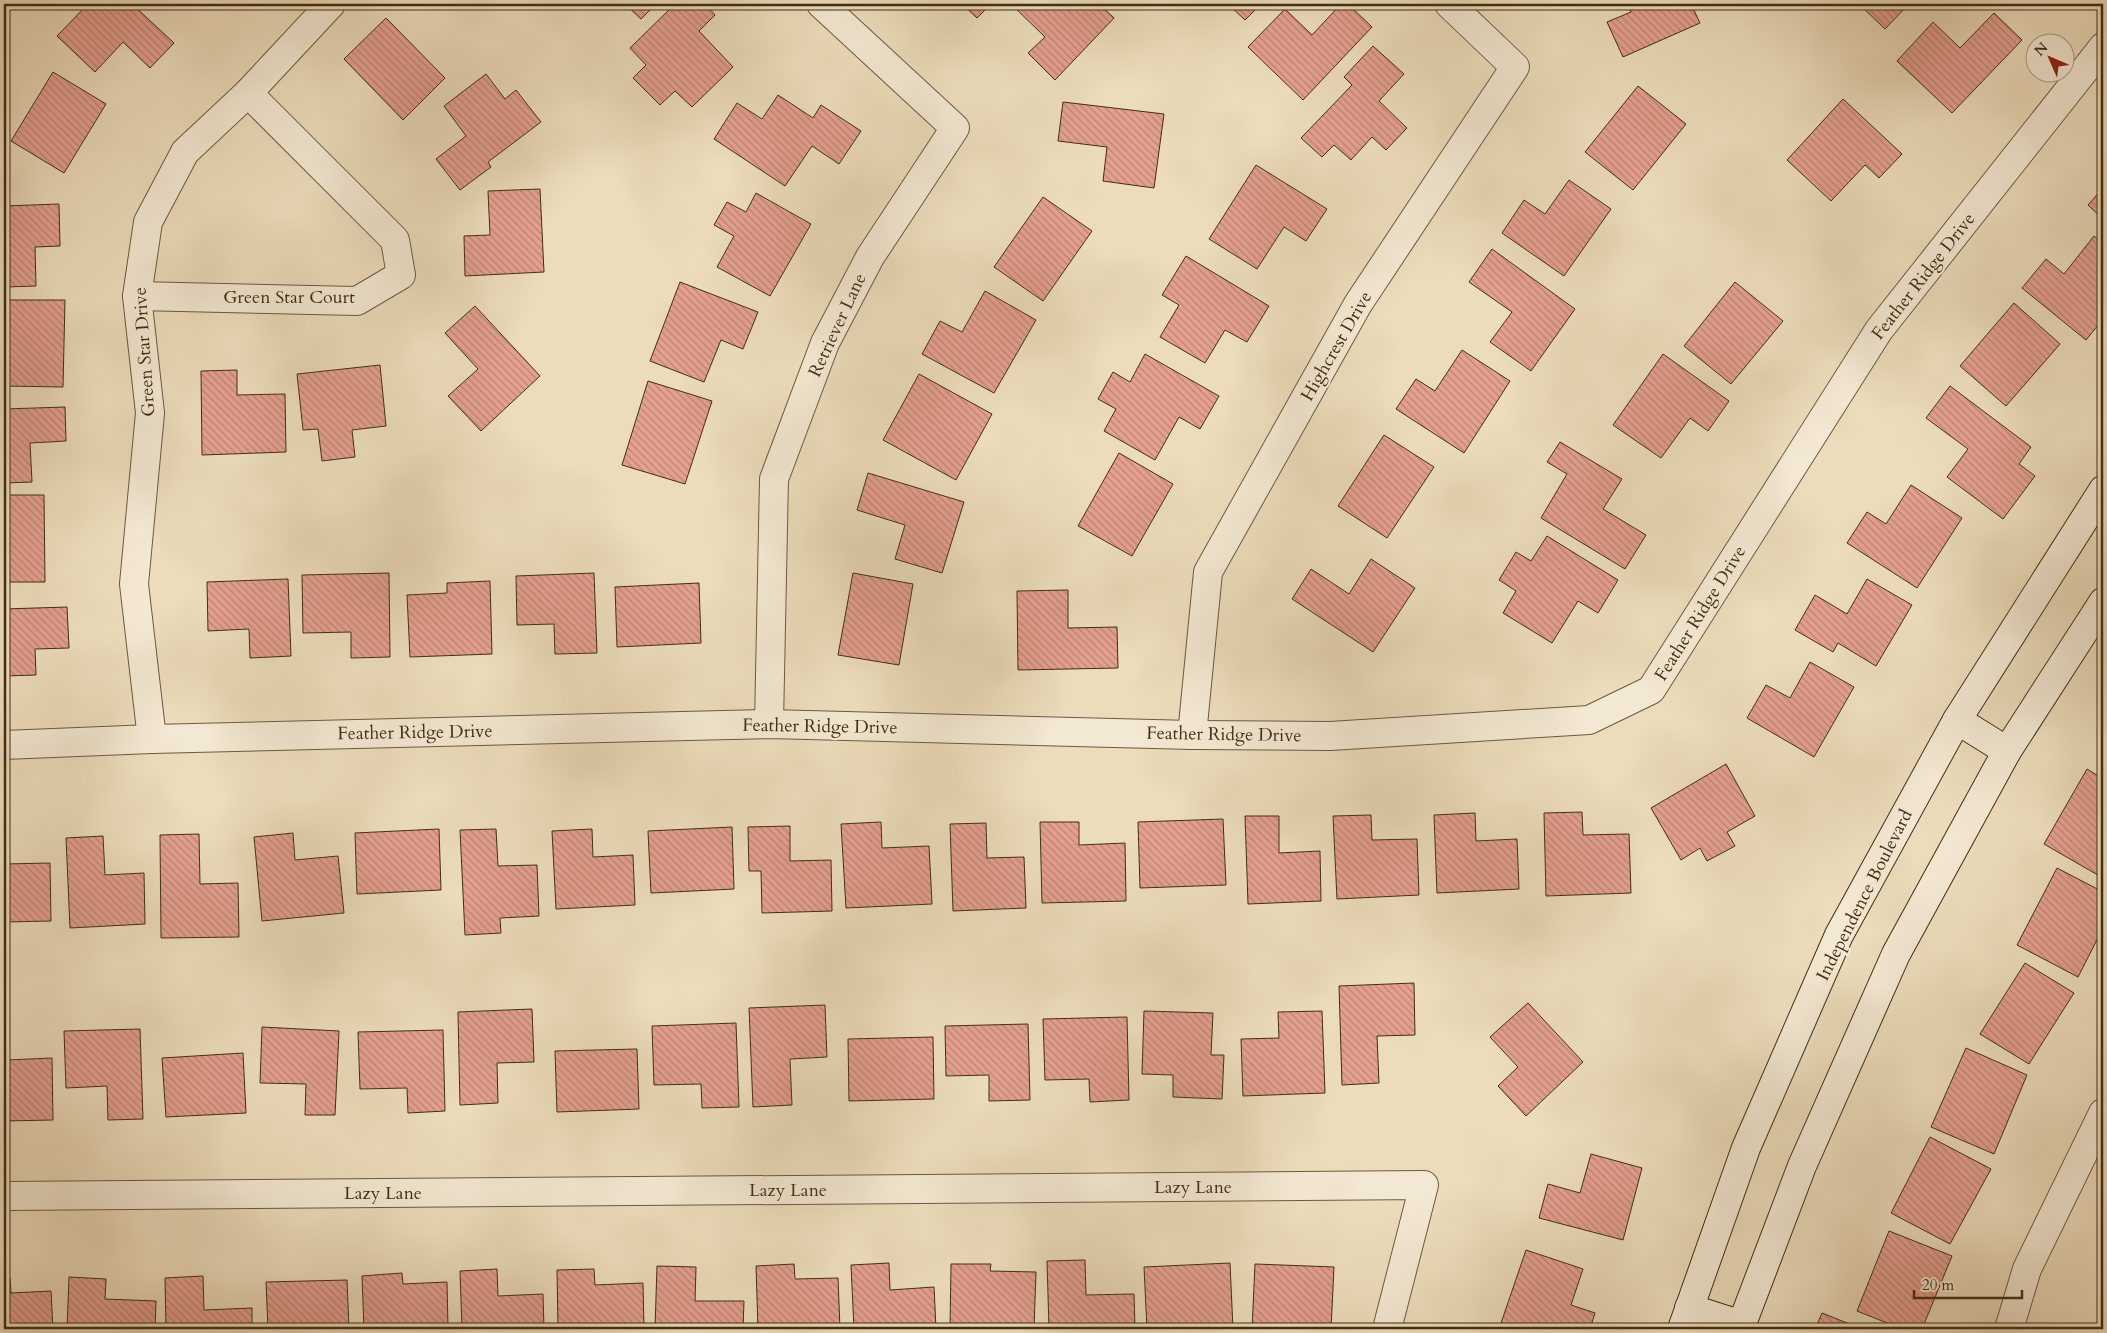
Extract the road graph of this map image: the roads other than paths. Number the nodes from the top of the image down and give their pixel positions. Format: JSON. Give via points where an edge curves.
{"nodes":[{"id":1,"x":331,"y":4,"type":"edge"},
{"id":2,"x":822,"y":4,"type":"edge"},
{"id":3,"x":1449,"y":4,"type":"edge"},
{"id":4,"x":2103,"y":48,"type":"edge"},
{"id":5,"x":248,"y":93,"type":"junction"},
{"id":6,"x":137,"y":296,"type":"junction"},
{"id":7,"x":2103,"y":490,"type":"edge"},
{"id":8,"x":2103,"y":602,"type":"edge"},
{"id":9,"x":1957,"y":720,"type":"junction"},
{"id":10,"x":769,"y":724,"type":"junction"},
{"id":11,"x":1192,"y":735,"type":"junction"},
{"id":12,"x":152,"y":739,"type":"junction"},
{"id":13,"x":4,"y":745,"type":"edge"},
{"id":14,"x":2007,"y":751,"type":"junction"},
{"id":15,"x":2103,"y":1113,"type":"edge"},
{"id":16,"x":4,"y":1196,"type":"edge"},
{"id":17,"x":1686,"y":1319,"type":"edge"},
{"id":18,"x":1741,"y":1327,"type":"edge"},
{"id":19,"x":1386,"y":1329,"type":"edge"},
{"id":20,"x":2010,"y":1329,"type":"edge"}],
"edges":[{"from":1,"to":5,"type":"street","name":"Green Star Drive"},
{"from":2,"to":10,"type":"street","name":"Retriever Lane","via":[[955,128],[870,257],[829,334],[774,479]]},
{"from":3,"to":11,"type":"street","name":"Highcrest Drive","via":[[1514,67],[1358,304],[1208,572]]},
{"from":4,"to":11,"type":"street","name":"Feather Ridge Drive","via":[[1879,330],[1651,690],[1589,720],[1330,736]]},
{"from":5,"to":6,"type":"street","name":"Green Star Drive","via":[[185,152],[148,222]]},
{"from":5,"to":6,"type":"street","name":"Green Star Court","via":[[395,240],[401,275],[357,301]]},
{"from":6,"to":12,"type":"street","name":"Green Star Drive","via":[[150,413],[134,584]]},
{"from":7,"to":9,"type":"street","name":"Independence Boulevard"},
{"from":8,"to":14,"type":"street"},
{"from":9,"to":14,"type":"street"},
{"from":9,"to":17,"type":"street","name":"Independence Boulevard","via":[[1839,935],[1746,1148]]},
{"from":10,"to":11,"type":"street","name":"Feather Ridge Drive"},
{"from":10,"to":12,"type":"street","name":"Feather Ridge Drive"},
{"from":12,"to":13,"type":"street","name":"Feather Ridge Drive"},
{"from":14,"to":18,"type":"street","via":[[1896,954],[1802,1166]]},
{"from":15,"to":20,"type":"street","via":[[2027,1269]]},
{"from":16,"to":19,"type":"street","name":"Lazy Lane","via":[[1424,1185]]},
{"from":17,"to":18,"type":"street"}]}
